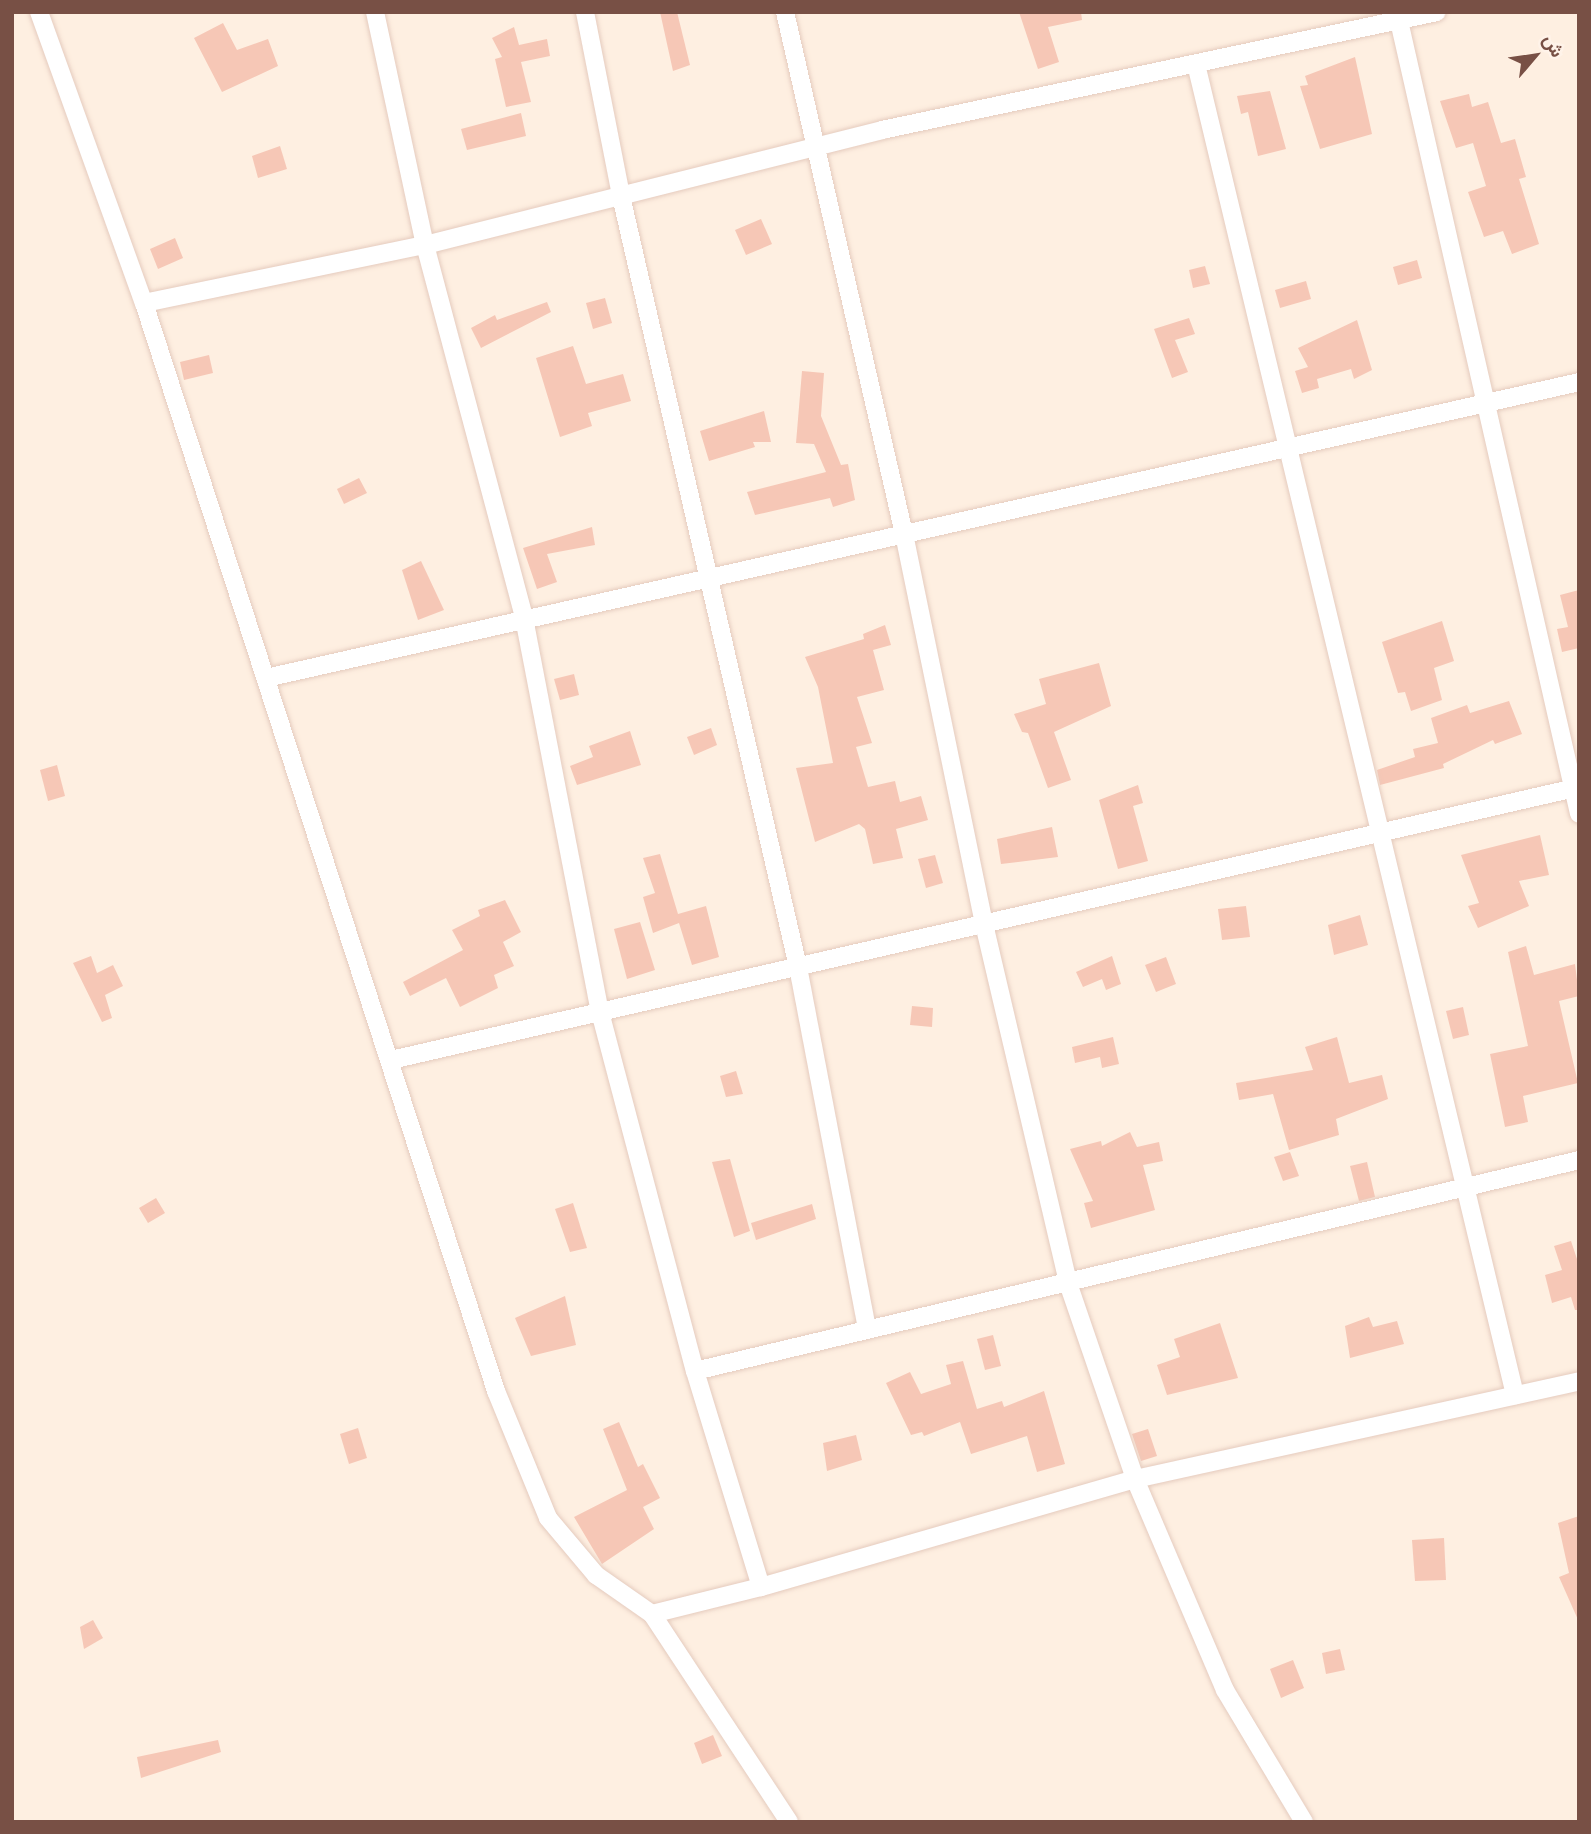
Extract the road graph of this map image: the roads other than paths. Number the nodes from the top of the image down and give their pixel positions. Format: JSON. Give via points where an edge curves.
{"nodes":[{"id":1,"x":39,"y":12,"type":"edge"},
{"id":2,"x":375,"y":12,"type":"edge"},
{"id":3,"x":585,"y":12,"type":"edge"},
{"id":4,"x":785,"y":12,"type":"edge"},
{"id":5,"x":1437,"y":12,"type":"edge"},
{"id":6,"x":1398,"y":17,"type":"edge"},
{"id":7,"x":1196,"y":64,"type":"junction"},
{"id":8,"x":814,"y":147,"type":"junction"},
{"id":9,"x":621,"y":196,"type":"junction"},
{"id":10,"x":425,"y":245,"type":"junction"},
{"id":11,"x":144,"y":303,"type":"junction"},
{"id":12,"x":1579,"y":382,"type":"edge"},
{"id":13,"x":1485,"y":403,"type":"junction"},
{"id":14,"x":1288,"y":448,"type":"junction"},
{"id":15,"x":904,"y":534,"type":"junction"},
{"id":16,"x":707,"y":578,"type":"junction"},
{"id":17,"x":524,"y":618,"type":"junction"},
{"id":18,"x":266,"y":678,"type":"junction"},
{"id":19,"x":1576,"y":788,"type":"edge"},
{"id":20,"x":1579,"y":814,"type":"edge"},
{"id":21,"x":1381,"y":833,"type":"junction"},
{"id":22,"x":984,"y":924,"type":"junction"},
{"id":23,"x":798,"y":967,"type":"junction"},
{"id":24,"x":600,"y":1012,"type":"junction"},
{"id":25,"x":391,"y":1060,"type":"junction"},
{"id":26,"x":1579,"y":1160,"type":"edge"},
{"id":27,"x":1466,"y":1187,"type":"junction"},
{"id":28,"x":1068,"y":1283,"type":"junction"},
{"id":29,"x":867,"y":1330,"type":"junction"},
{"id":30,"x":695,"y":1371,"type":"junction"},
{"id":31,"x":1579,"y":1381,"type":"edge"},
{"id":32,"x":1516,"y":1395,"type":"junction"},
{"id":33,"x":1135,"y":1479,"type":"junction"},
{"id":34,"x":761,"y":1587,"type":"junction"},
{"id":35,"x":652,"y":1614,"type":"junction"},
{"id":36,"x":789,"y":1822,"type":"edge"},
{"id":37,"x":1304,"y":1822,"type":"edge"}],
"edges":[{"from":1,"to":11,"type":"street"},
{"from":2,"to":10,"type":"street"},
{"from":3,"to":9,"type":"street"},
{"from":4,"to":8,"type":"street"},
{"from":5,"to":6,"type":"street"},
{"from":6,"to":7,"type":"street"},
{"from":6,"to":13,"type":"street"},
{"from":7,"to":8,"type":"street"},
{"from":7,"to":14,"type":"street"},
{"from":8,"to":9,"type":"street"},
{"from":8,"to":15,"type":"street"},
{"from":9,"to":10,"type":"street"},
{"from":9,"to":16,"type":"street"},
{"from":10,"to":11,"type":"street"},
{"from":10,"to":17,"type":"street"},
{"from":11,"to":18,"type":"street"},
{"from":12,"to":13,"type":"street"},
{"from":13,"to":14,"type":"street"},
{"from":13,"to":19,"type":"street"},
{"from":14,"to":15,"type":"street"},
{"from":14,"to":21,"type":"street"},
{"from":15,"to":16,"type":"street"},
{"from":15,"to":22,"type":"street"},
{"from":16,"to":17,"type":"street"},
{"from":16,"to":23,"type":"street"},
{"from":17,"to":18,"type":"street"},
{"from":17,"to":24,"type":"street"},
{"from":18,"to":25,"type":"street"},
{"from":19,"to":20,"type":"street"},
{"from":19,"to":21,"type":"street"},
{"from":21,"to":22,"type":"street"},
{"from":21,"to":27,"type":"street"},
{"from":22,"to":23,"type":"street"},
{"from":22,"to":28,"type":"street"},
{"from":23,"to":24,"type":"street"},
{"from":23,"to":29,"type":"street"},
{"from":24,"to":25,"type":"street"},
{"from":24,"to":30,"type":"street"},
{"from":25,"to":35,"type":"street","via":[[496,1391],[548,1518],[596,1575]]},
{"from":26,"to":27,"type":"street"},
{"from":27,"to":28,"type":"street"},
{"from":27,"to":32,"type":"street"},
{"from":28,"to":29,"type":"street"},
{"from":28,"to":33,"type":"street"},
{"from":29,"to":30,"type":"street"},
{"from":30,"to":34,"type":"street"},
{"from":31,"to":32,"type":"street"},
{"from":32,"to":33,"type":"street"},
{"from":33,"to":34,"type":"street"},
{"from":33,"to":37,"type":"street","via":[[1225,1690]]},
{"from":34,"to":35,"type":"street"},
{"from":35,"to":36,"type":"street"}]}
